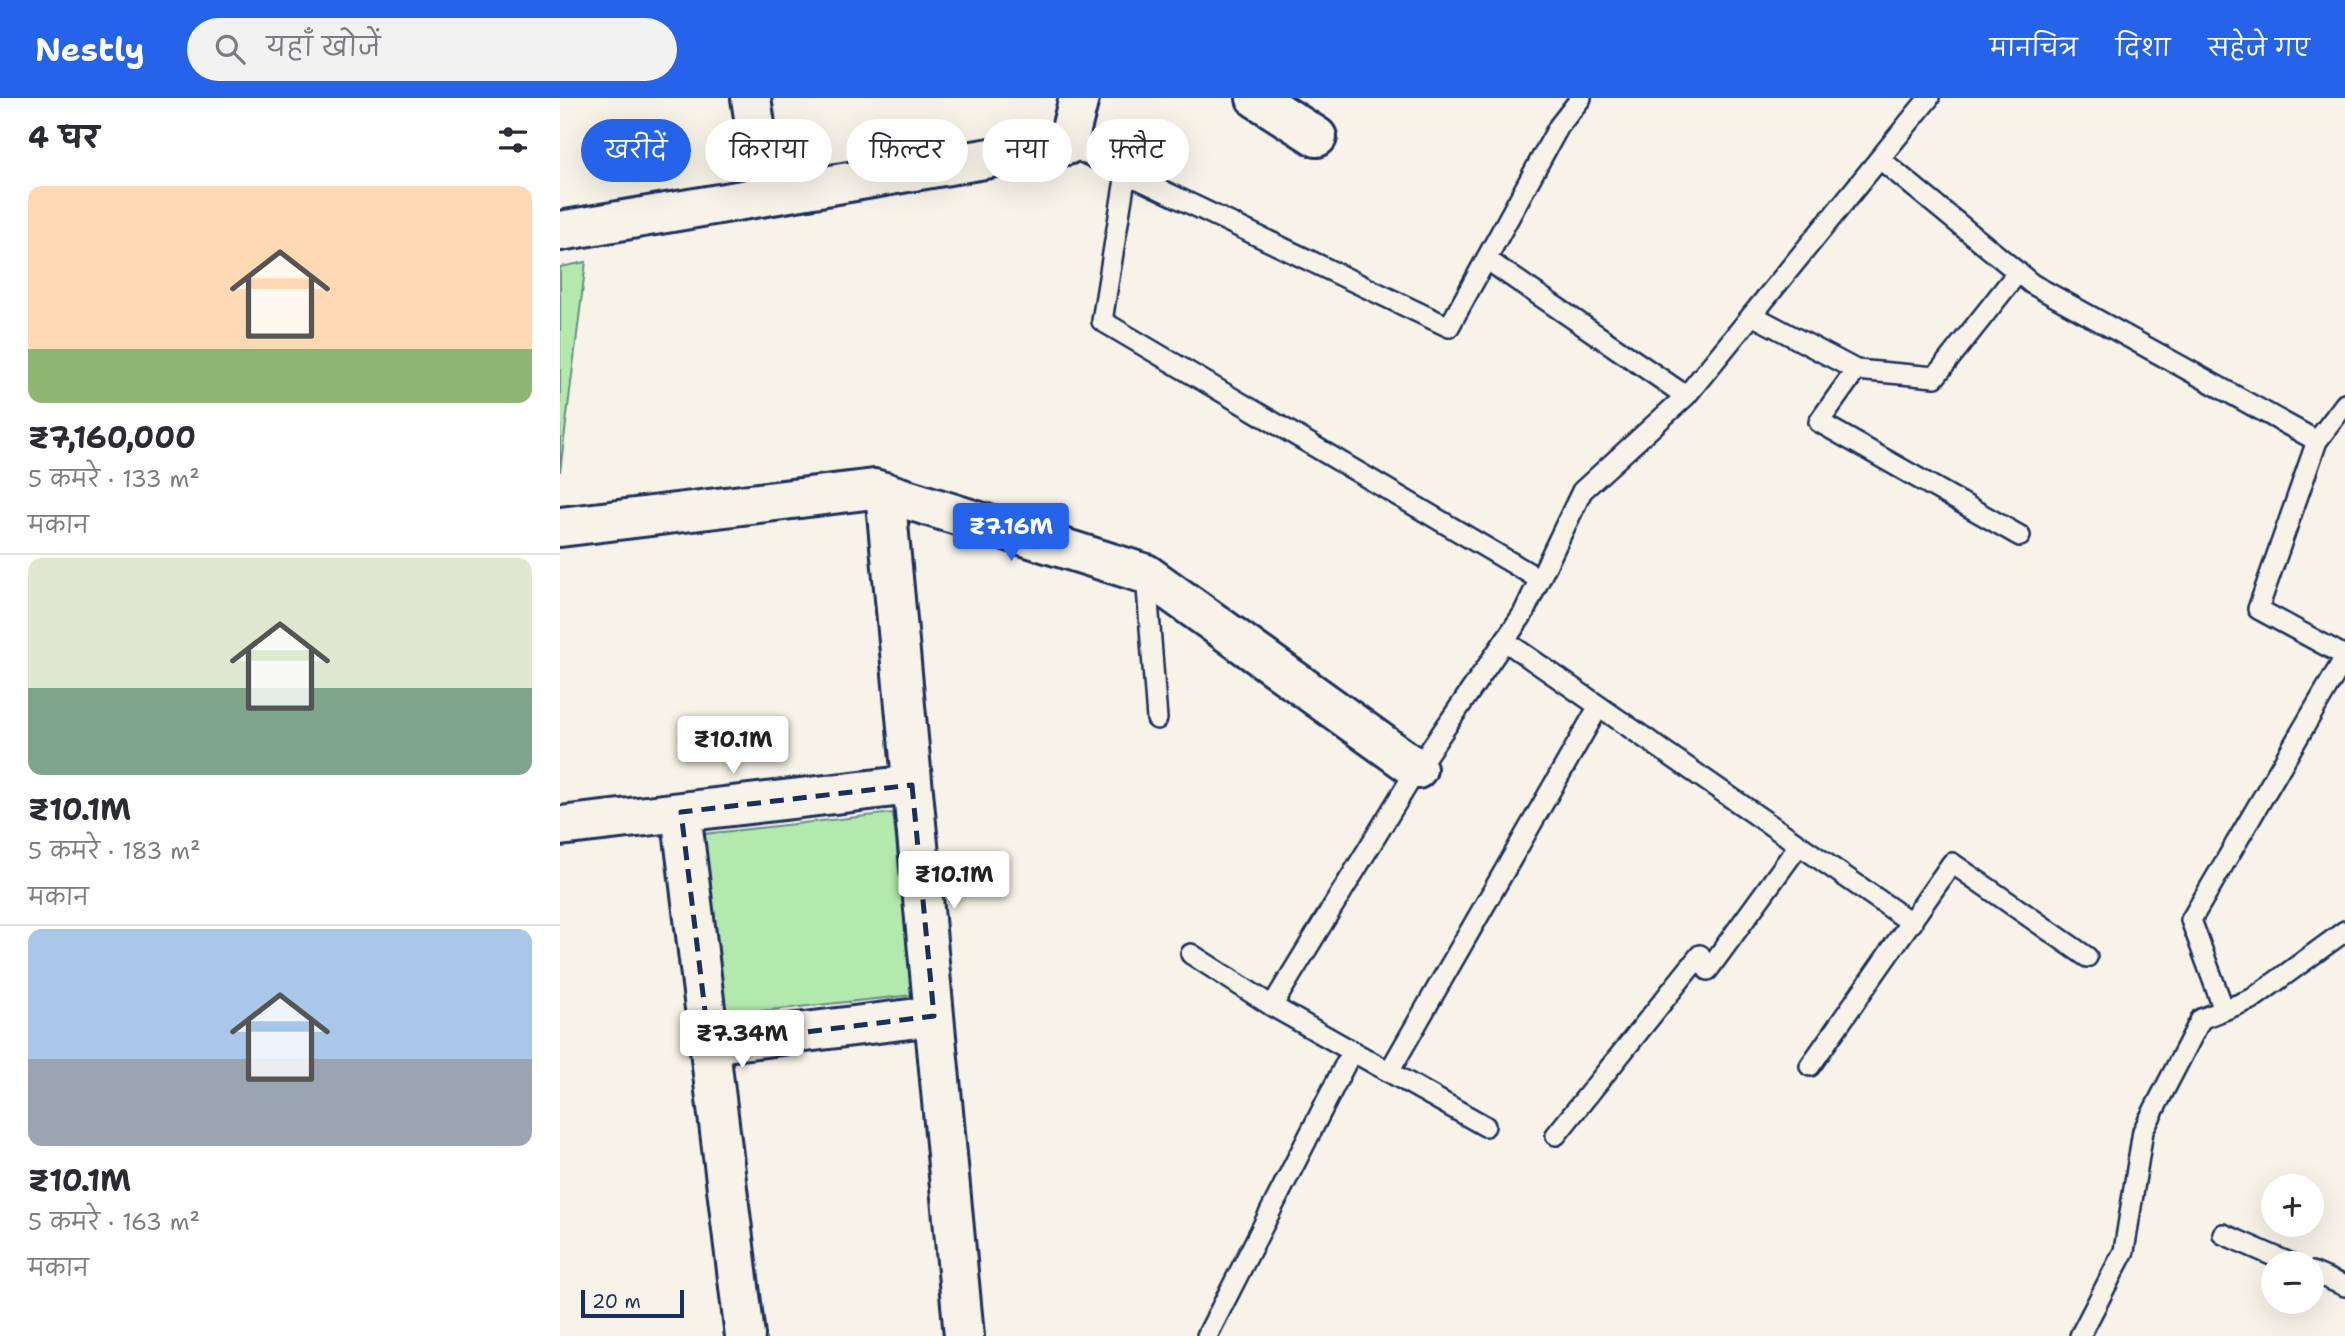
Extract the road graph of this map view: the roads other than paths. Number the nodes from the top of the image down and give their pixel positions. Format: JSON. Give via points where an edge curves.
{"nodes":[{"id":1,"x":751,"y":98,"type":"edge"},
{"id":2,"x":1079,"y":98,"type":"edge"},
{"id":3,"x":1256,"y":98,"type":"edge"},
{"id":4,"x":1581,"y":98,"type":"edge"},
{"id":5,"x":1929,"y":98,"type":"edge"},
{"id":6,"x":1072,"y":125,"type":"edge"},
{"id":7,"x":1317,"y":137,"type":"dead end"},
{"id":8,"x":982,"y":159,"type":"edge"},
{"id":9,"x":1880,"y":159,"type":"junction"},
{"id":10,"x":1125,"y":182,"type":"edge"},
{"id":11,"x":1145,"y":182,"type":"edge"},
{"id":12,"x":766,"y":196,"type":"junction"},
{"id":13,"x":560,"y":231,"type":"edge"},
{"id":14,"x":1486,"y":260,"type":"junction"},
{"id":15,"x":2018,"y":272,"type":"junction"},
{"id":16,"x":1752,"y":315,"type":"junction"},
{"id":17,"x":1856,"y":370,"type":"junction"},
{"id":18,"x":1686,"y":396,"type":"junction"},
{"id":19,"x":2345,"y":404,"type":"edge"},
{"id":20,"x":2317,"y":441,"type":"junction"},
{"id":21,"x":885,"y":492,"type":"junction"},
{"id":22,"x":560,"y":527,"type":"edge"},
{"id":23,"x":2020,"y":536,"type":"dead end"},
{"id":24,"x":1146,"y":574,"type":"junction"},
{"id":25,"x":1539,"y":579,"type":"junction"},
{"id":26,"x":1504,"y":641,"type":"junction"},
{"id":27,"x":2345,"y":657,"type":"edge"},
{"id":28,"x":1599,"y":706,"type":"junction"},
{"id":29,"x":1157,"y":719,"type":"dead end"},
{"id":30,"x":1417,"y":769,"type":"junction"},
{"id":31,"x":912,"y":785,"type":"junction"},
{"id":32,"x":681,"y":812,"type":"junction"},
{"id":33,"x":560,"y":826,"type":"edge"},
{"id":34,"x":1799,"y":845,"type":"junction"},
{"id":35,"x":1912,"y":923,"type":"junction"},
{"id":36,"x":2345,"y":930,"type":"edge"},
{"id":37,"x":1191,"y":954,"type":"dead end"},
{"id":38,"x":2087,"y":957,"type":"dead end"},
{"id":39,"x":1272,"y":1006,"type":"junction"},
{"id":40,"x":2224,"y":1010,"type":"junction"},
{"id":41,"x":934,"y":1016,"type":"junction"},
{"id":42,"x":709,"y":1044,"type":"junction"},
{"id":43,"x":1352,"y":1051,"type":"junction"},
{"id":44,"x":1811,"y":1066,"type":"dead end"},
{"id":45,"x":1388,"y":1072,"type":"junction"},
{"id":46,"x":1485,"y":1126,"type":"dead end"},
{"id":47,"x":1556,"y":1135,"type":"dead end"},
{"id":48,"x":2223,"y":1234,"type":"dead end"},
{"id":49,"x":2262,"y":1251,"type":"edge"},
{"id":50,"x":2324,"y":1277,"type":"edge"},
{"id":51,"x":2345,"y":1286,"type":"edge"},
{"id":52,"x":745,"y":1336,"type":"edge"},
{"id":53,"x":964,"y":1336,"type":"edge"},
{"id":54,"x":1207,"y":1336,"type":"edge"},
{"id":55,"x":2080,"y":1336,"type":"edge"}],
"edges":[{"from":1,"to":12,"type":"street"},
{"from":2,"to":6,"type":"street"},
{"from":3,"to":7,"type":"street"},
{"from":4,"to":14,"type":"lane","via":[[1559,126]]},
{"from":5,"to":9,"type":"lane"},
{"from":8,"to":12,"type":"street"},
{"from":9,"to":15,"type":"lane"},
{"from":9,"to":16,"type":"lane"},
{"from":10,"to":25,"type":"lane","via":[[1102,321]]},
{"from":11,"to":14,"type":"lane","via":[[1448,327]]},
{"from":12,"to":13,"type":"street"},
{"from":14,"to":18,"type":"lane"},
{"from":15,"to":17,"type":"lane","via":[[1935,377]]},
{"from":15,"to":20,"type":"lane","via":[[2032,284]]},
{"from":16,"to":17,"type":"lane"},
{"from":16,"to":18,"type":"lane"},
{"from":17,"to":23,"type":"lane","via":[[1819,422]]},
{"from":18,"to":25,"type":"lane","via":[[1581,491]]},
{"from":19,"to":20,"type":"lane"},
{"from":20,"to":27,"type":"lane","via":[[2258,609]]},
{"from":21,"to":22,"type":"street","via":[[874,489]]},
{"from":21,"to":24,"type":"street"},
{"from":21,"to":31,"type":"street"},
{"from":24,"to":29,"type":"lane"},
{"from":24,"to":30,"type":"street"},
{"from":25,"to":26,"type":"lane"},
{"from":26,"to":28,"type":"lane"},
{"from":26,"to":30,"type":"lane"},
{"from":27,"to":40,"type":"lane","via":[[2191,920]]},
{"from":28,"to":34,"type":"lane"},
{"from":28,"to":45,"type":"lane"},
{"from":30,"to":39,"type":"lane"},
{"from":31,"to":32,"type":"street"},
{"from":31,"to":41,"type":"street"},
{"from":32,"to":33,"type":"street"},
{"from":32,"to":42,"type":"street"},
{"from":34,"to":35,"type":"lane"},
{"from":34,"to":47,"type":"lane","via":[[1708,970],[1700,955]]},
{"from":35,"to":38,"type":"lane","via":[[1952,863]]},
{"from":35,"to":44,"type":"lane"},
{"from":36,"to":40,"type":"lane","via":[[2252,999]]},
{"from":37,"to":39,"type":"lane"},
{"from":39,"to":43,"type":"lane"},
{"from":40,"to":55,"type":"lane","via":[[2201,1019],[2143,1131],[2124,1251]]},
{"from":41,"to":42,"type":"street"},
{"from":41,"to":53,"type":"street"},
{"from":42,"to":52,"type":"street"},
{"from":43,"to":45,"type":"lane"},
{"from":43,"to":54,"type":"lane"},
{"from":45,"to":46,"type":"lane"},
{"from":48,"to":49,"type":"lane"},
{"from":50,"to":51,"type":"lane"}]}
